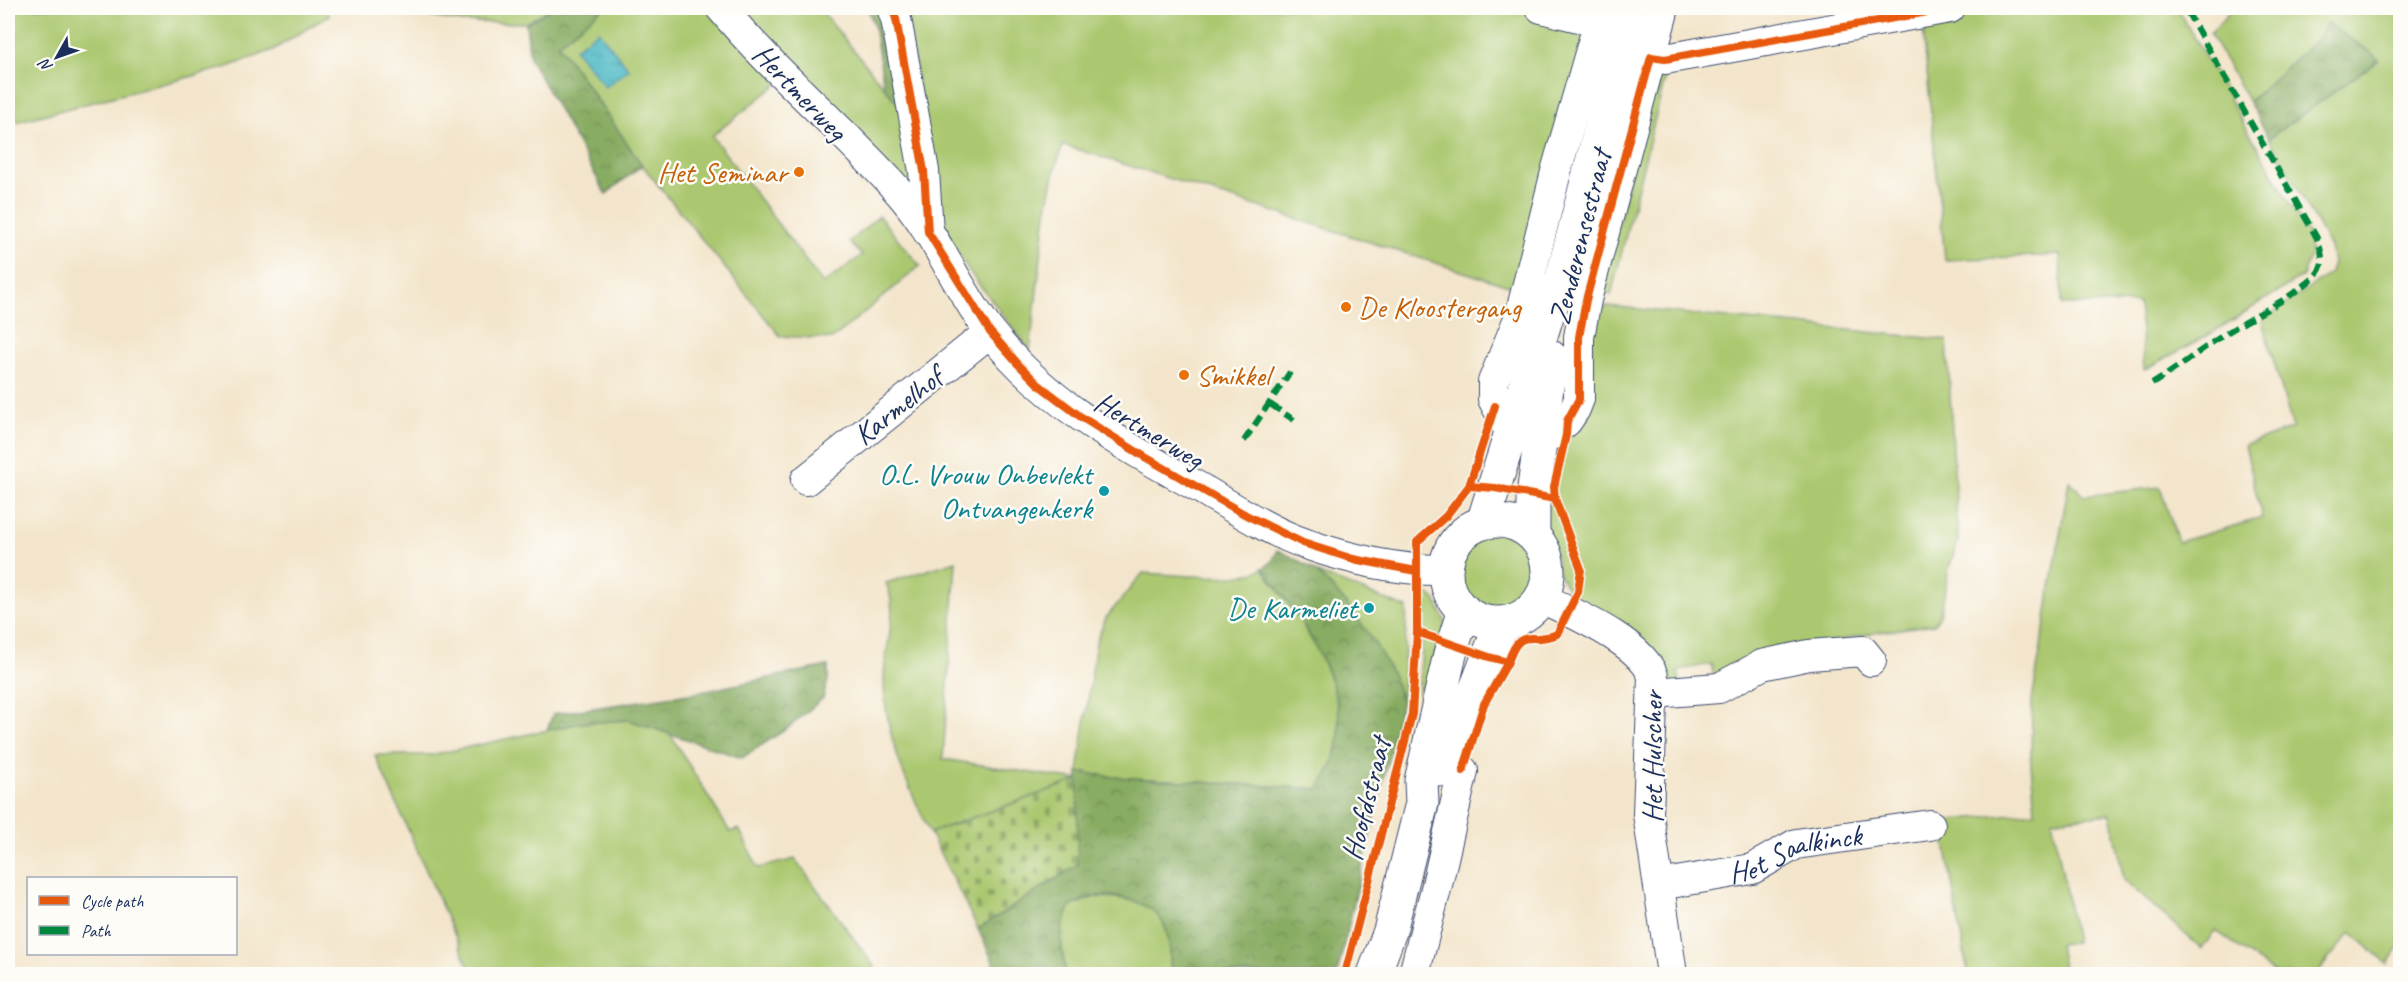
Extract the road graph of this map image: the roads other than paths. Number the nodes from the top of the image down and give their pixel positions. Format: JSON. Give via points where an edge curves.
{"nodes":[{"id":1,"x":721,"y":8,"type":"edge"},
{"id":2,"x":892,"y":8,"type":"edge"},
{"id":3,"x":1541,"y":8,"type":"edge"},
{"id":4,"x":1632,"y":8,"type":"edge"},
{"id":5,"x":1664,"y":8,"type":"edge"},
{"id":6,"x":1950,"y":8,"type":"edge"},
{"id":7,"x":1601,"y":15,"type":"edge"},
{"id":8,"x":1651,"y":57,"type":"junction"},
{"id":9,"x":928,"y":232,"type":"junction"},
{"id":10,"x":990,"y":332,"type":"junction"},
{"id":11,"x":1526,"y":436,"type":"junction"},
{"id":12,"x":806,"y":480,"type":"dead end"},
{"id":13,"x":1484,"y":523,"type":"junction"},
{"id":14,"x":1533,"y":535,"type":"junction"},
{"id":15,"x":1446,"y":570,"type":"junction"},
{"id":16,"x":1542,"y":598,"type":"junction"},
{"id":17,"x":1464,"y":610,"type":"junction"},
{"id":18,"x":1507,"y":622,"type":"junction"},
{"id":19,"x":1871,"y":661,"type":"dead end"},
{"id":20,"x":1654,"y":693,"type":"junction"},
{"id":21,"x":1463,"y":771,"type":"dead end"},
{"id":22,"x":1422,"y":803,"type":"junction"},
{"id":23,"x":1930,"y":825,"type":"dead end"},
{"id":24,"x":1403,"y":881,"type":"junction"},
{"id":25,"x":1659,"y":885,"type":"junction"},
{"id":26,"x":1436,"y":889,"type":"junction"},
{"id":27,"x":1390,"y":931,"type":"junction"},
{"id":28,"x":1374,"y":975,"type":"edge"},
{"id":29,"x":1386,"y":975,"type":"edge"},
{"id":30,"x":1414,"y":975,"type":"edge"},
{"id":31,"x":1672,"y":975,"type":"edge"}],
"edges":[{"from":1,"to":9,"type":"street","name":"Hertmerweg","via":[[901,195]]},
{"from":2,"to":9,"type":"street","via":[[924,171]]},
{"from":3,"to":7,"type":"street","name":"Zenderensestraat"},
{"from":4,"to":11,"type":"main road","name":"Zenderensestraat","via":[[1562,278],[1547,316]]},
{"from":5,"to":8,"type":"street","name":"Zenderensestraat"},
{"from":6,"to":8,"type":"street","via":[[1665,59]]},
{"from":7,"to":11,"type":"street","name":"Zenderensestraat","via":[[1520,316],[1493,382],[1493,399]]},
{"from":8,"to":11,"type":"street","name":"Zenderensestraat","via":[[1579,337],[1579,399],[1567,421],[1552,434]]},
{"from":9,"to":10,"type":"street","name":"Hertmerweg"},
{"from":10,"to":12,"type":"street","name":"Karmelhof"},
{"from":10,"to":15,"type":"street","name":"Hertmerweg","via":[[1039,385],[1081,417],[1246,515],[1304,543],[1353,559],[1416,571]]},
{"from":11,"to":13,"type":"main road","name":"Zenderensestraat"},
{"from":11,"to":14,"type":"main road","name":"Zenderensestraat"},
{"from":13,"to":14,"type":"main road","via":[[1510,522]]},
{"from":13,"to":15,"type":"main road","via":[[1472,528],[1454,546]]},
{"from":14,"to":16,"type":"main road","via":[[1547,559]]},
{"from":15,"to":17,"type":"main road","via":[[1452,596]]},
{"from":16,"to":18,"type":"main road","via":[[1526,614]]},
{"from":16,"to":20,"type":"street","name":"Het Hulscher","via":[[1633,649],[1649,665]]},
{"from":17,"to":18,"type":"main road","via":[[1484,621]]},
{"from":17,"to":22,"type":"main road","name":"Hoofdstraat","via":[[1421,780]]},
{"from":18,"to":22,"type":"main road","name":"Hoofdstraat","via":[[1497,634],[1474,694]]},
{"from":19,"to":20,"type":"street","via":[[1863,651],[1809,656],[1761,665],[1719,688]]},
{"from":20,"to":25,"type":"street","name":"Het Hulscher","via":[[1648,814]]},
{"from":21,"to":26,"type":"street"},
{"from":22,"to":24,"type":"main road","name":"Hoofdstraat"},
{"from":23,"to":25,"type":"street","name":"Het Saalkinck","via":[[1796,844],[1752,869]]},
{"from":24,"to":26,"type":"street","name":"Hoofdstraat"},
{"from":24,"to":27,"type":"main road","name":"Hoofdstraat"},
{"from":25,"to":31,"type":"street","name":"Het Hulscher"},
{"from":26,"to":30,"type":"street"},
{"from":27,"to":28,"type":"main road","name":"Hoofdstraat"},
{"from":27,"to":29,"type":"main road","name":"Hoofdstraat"}]}
